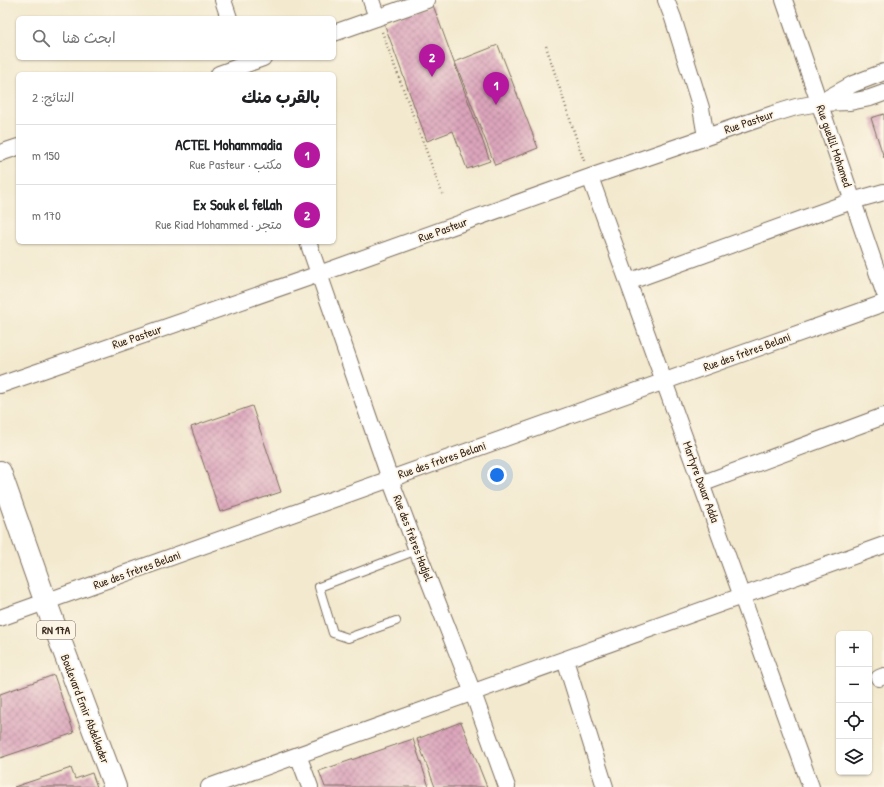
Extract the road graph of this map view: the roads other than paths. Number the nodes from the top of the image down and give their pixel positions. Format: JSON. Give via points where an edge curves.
{"nodes":[{"id":1,"x":222,"y":0,"type":"edge"},
{"id":2,"x":371,"y":0,"type":"edge"},
{"id":3,"x":427,"y":0,"type":"edge"},
{"id":4,"x":666,"y":0,"type":"edge"},
{"id":5,"x":784,"y":0,"type":"edge"},
{"id":6,"x":228,"y":16,"type":"edge"},
{"id":7,"x":377,"y":18,"type":"junction"},
{"id":8,"x":336,"y":32,"type":"edge"},
{"id":9,"x":258,"y":60,"type":"edge"},
{"id":10,"x":246,"y":65,"type":"edge"},
{"id":11,"x":224,"y":72,"type":"edge"},
{"id":12,"x":884,"y":72,"type":"edge"},
{"id":13,"x":884,"y":93,"type":"edge"},
{"id":14,"x":819,"y":103,"type":"junction"},
{"id":15,"x":706,"y":137,"type":"junction"},
{"id":16,"x":16,"y":148,"type":"edge"},
{"id":17,"x":0,"y":153,"type":"edge"},
{"id":18,"x":590,"y":177,"type":"junction"},
{"id":19,"x":884,"y":192,"type":"edge"},
{"id":20,"x":852,"y":201,"type":"junction"},
{"id":21,"x":309,"y":244,"type":"edge"},
{"id":22,"x":319,"y":274,"type":"junction"},
{"id":23,"x":628,"y":282,"type":"junction"},
{"id":24,"x":884,"y":292,"type":"edge"},
{"id":25,"x":884,"y":303,"type":"edge"},
{"id":26,"x":664,"y":382,"type":"junction"},
{"id":27,"x":0,"y":385,"type":"edge"},
{"id":28,"x":884,"y":416,"type":"edge"},
{"id":29,"x":0,"y":472,"type":"edge"},
{"id":30,"x":390,"y":479,"type":"junction"},
{"id":31,"x":701,"y":484,"type":"junction"},
{"id":32,"x":884,"y":545,"type":"edge"},
{"id":33,"x":417,"y":550,"type":"junction"},
{"id":34,"x":742,"y":596,"type":"junction"},
{"id":35,"x":46,"y":603,"type":"junction"},
{"id":36,"x":0,"y":618,"type":"edge"},
{"id":37,"x":396,"y":621,"type":"dead end"},
{"id":38,"x":565,"y":660,"type":"junction"},
{"id":39,"x":473,"y":692,"type":"junction"},
{"id":40,"x":298,"y":755,"type":"junction"},
{"id":41,"x":115,"y":787,"type":"edge"},
{"id":42,"x":209,"y":787,"type":"edge"},
{"id":43,"x":310,"y":787,"type":"edge"},
{"id":44,"x":506,"y":787,"type":"edge"},
{"id":45,"x":605,"y":787,"type":"edge"},
{"id":46,"x":811,"y":787,"type":"edge"}],
"edges":[{"from":1,"to":6,"type":"street"},
{"from":2,"to":7,"type":"street"},
{"from":3,"to":7,"type":"street"},
{"from":4,"to":15,"type":"street","via":[[701,108]]},
{"from":5,"to":14,"type":"street","name":"Rue guellil Mohamed"},
{"from":7,"to":8,"type":"street"},
{"from":9,"to":10,"type":"street"},
{"from":10,"to":11,"type":"street"},
{"from":12,"to":14,"type":"street","name":"Rue Pasteur","via":[[853,84]]},
{"from":13,"to":14,"type":"street","via":[[850,102]]},
{"from":14,"to":15,"type":"street","name":"Rue Pasteur","via":[[796,107]]},
{"from":14,"to":20,"type":"street","name":"Rue guellil Mohamed"},
{"from":15,"to":18,"type":"street","name":"Rue Pasteur"},
{"from":16,"to":17,"type":"street"},
{"from":18,"to":22,"type":"street","name":"Rue Pasteur"},
{"from":18,"to":23,"type":"street","name":"Martyre Douar Adda"},
{"from":19,"to":20,"type":"street"},
{"from":20,"to":23,"type":"street"},
{"from":20,"to":24,"type":"street","name":"Rue guellil Mohamed"},
{"from":21,"to":22,"type":"street","name":"Rue des frères Hadjel"},
{"from":22,"to":27,"type":"street","name":"Rue Pasteur"},
{"from":22,"to":30,"type":"street","name":"Rue des frères Hadjel"},
{"from":23,"to":26,"type":"street","name":"Martyre Douar Adda"},
{"from":25,"to":26,"type":"street","name":"Rue des frères Belani"},
{"from":26,"to":30,"type":"street","name":"Rue des frères Belani"},
{"from":26,"to":31,"type":"street","name":"Martyre Douar Adda"},
{"from":28,"to":31,"type":"street"},
{"from":29,"to":35,"type":"main road","name":"Boulevard Emir Abdelkader","number":"RN 17A"},
{"from":30,"to":33,"type":"street","name":"Rue des frères Hadjel"},
{"from":30,"to":35,"type":"street","name":"Rue des frères Belani"},
{"from":31,"to":34,"type":"street","name":"Martyre Douar Adda"},
{"from":32,"to":34,"type":"street"},
{"from":33,"to":37,"type":"lane","via":[[319,587],[333,633],[348,638]]},
{"from":33,"to":39,"type":"street","name":"Rue des frères Hadjel"},
{"from":34,"to":38,"type":"street"},
{"from":34,"to":46,"type":"street","name":"Martyre Douar Adda"},
{"from":35,"to":36,"type":"street","name":"Rue des frères Belani"},
{"from":35,"to":41,"type":"main road","name":"Boulevard Emir Abdelkader","number":"RN 17A"},
{"from":38,"to":39,"type":"street"},
{"from":38,"to":45,"type":"street"},
{"from":39,"to":40,"type":"street"},
{"from":39,"to":44,"type":"street","name":"Rue des frères Hadjel"},
{"from":40,"to":42,"type":"street"},
{"from":40,"to":43,"type":"street"}]}
